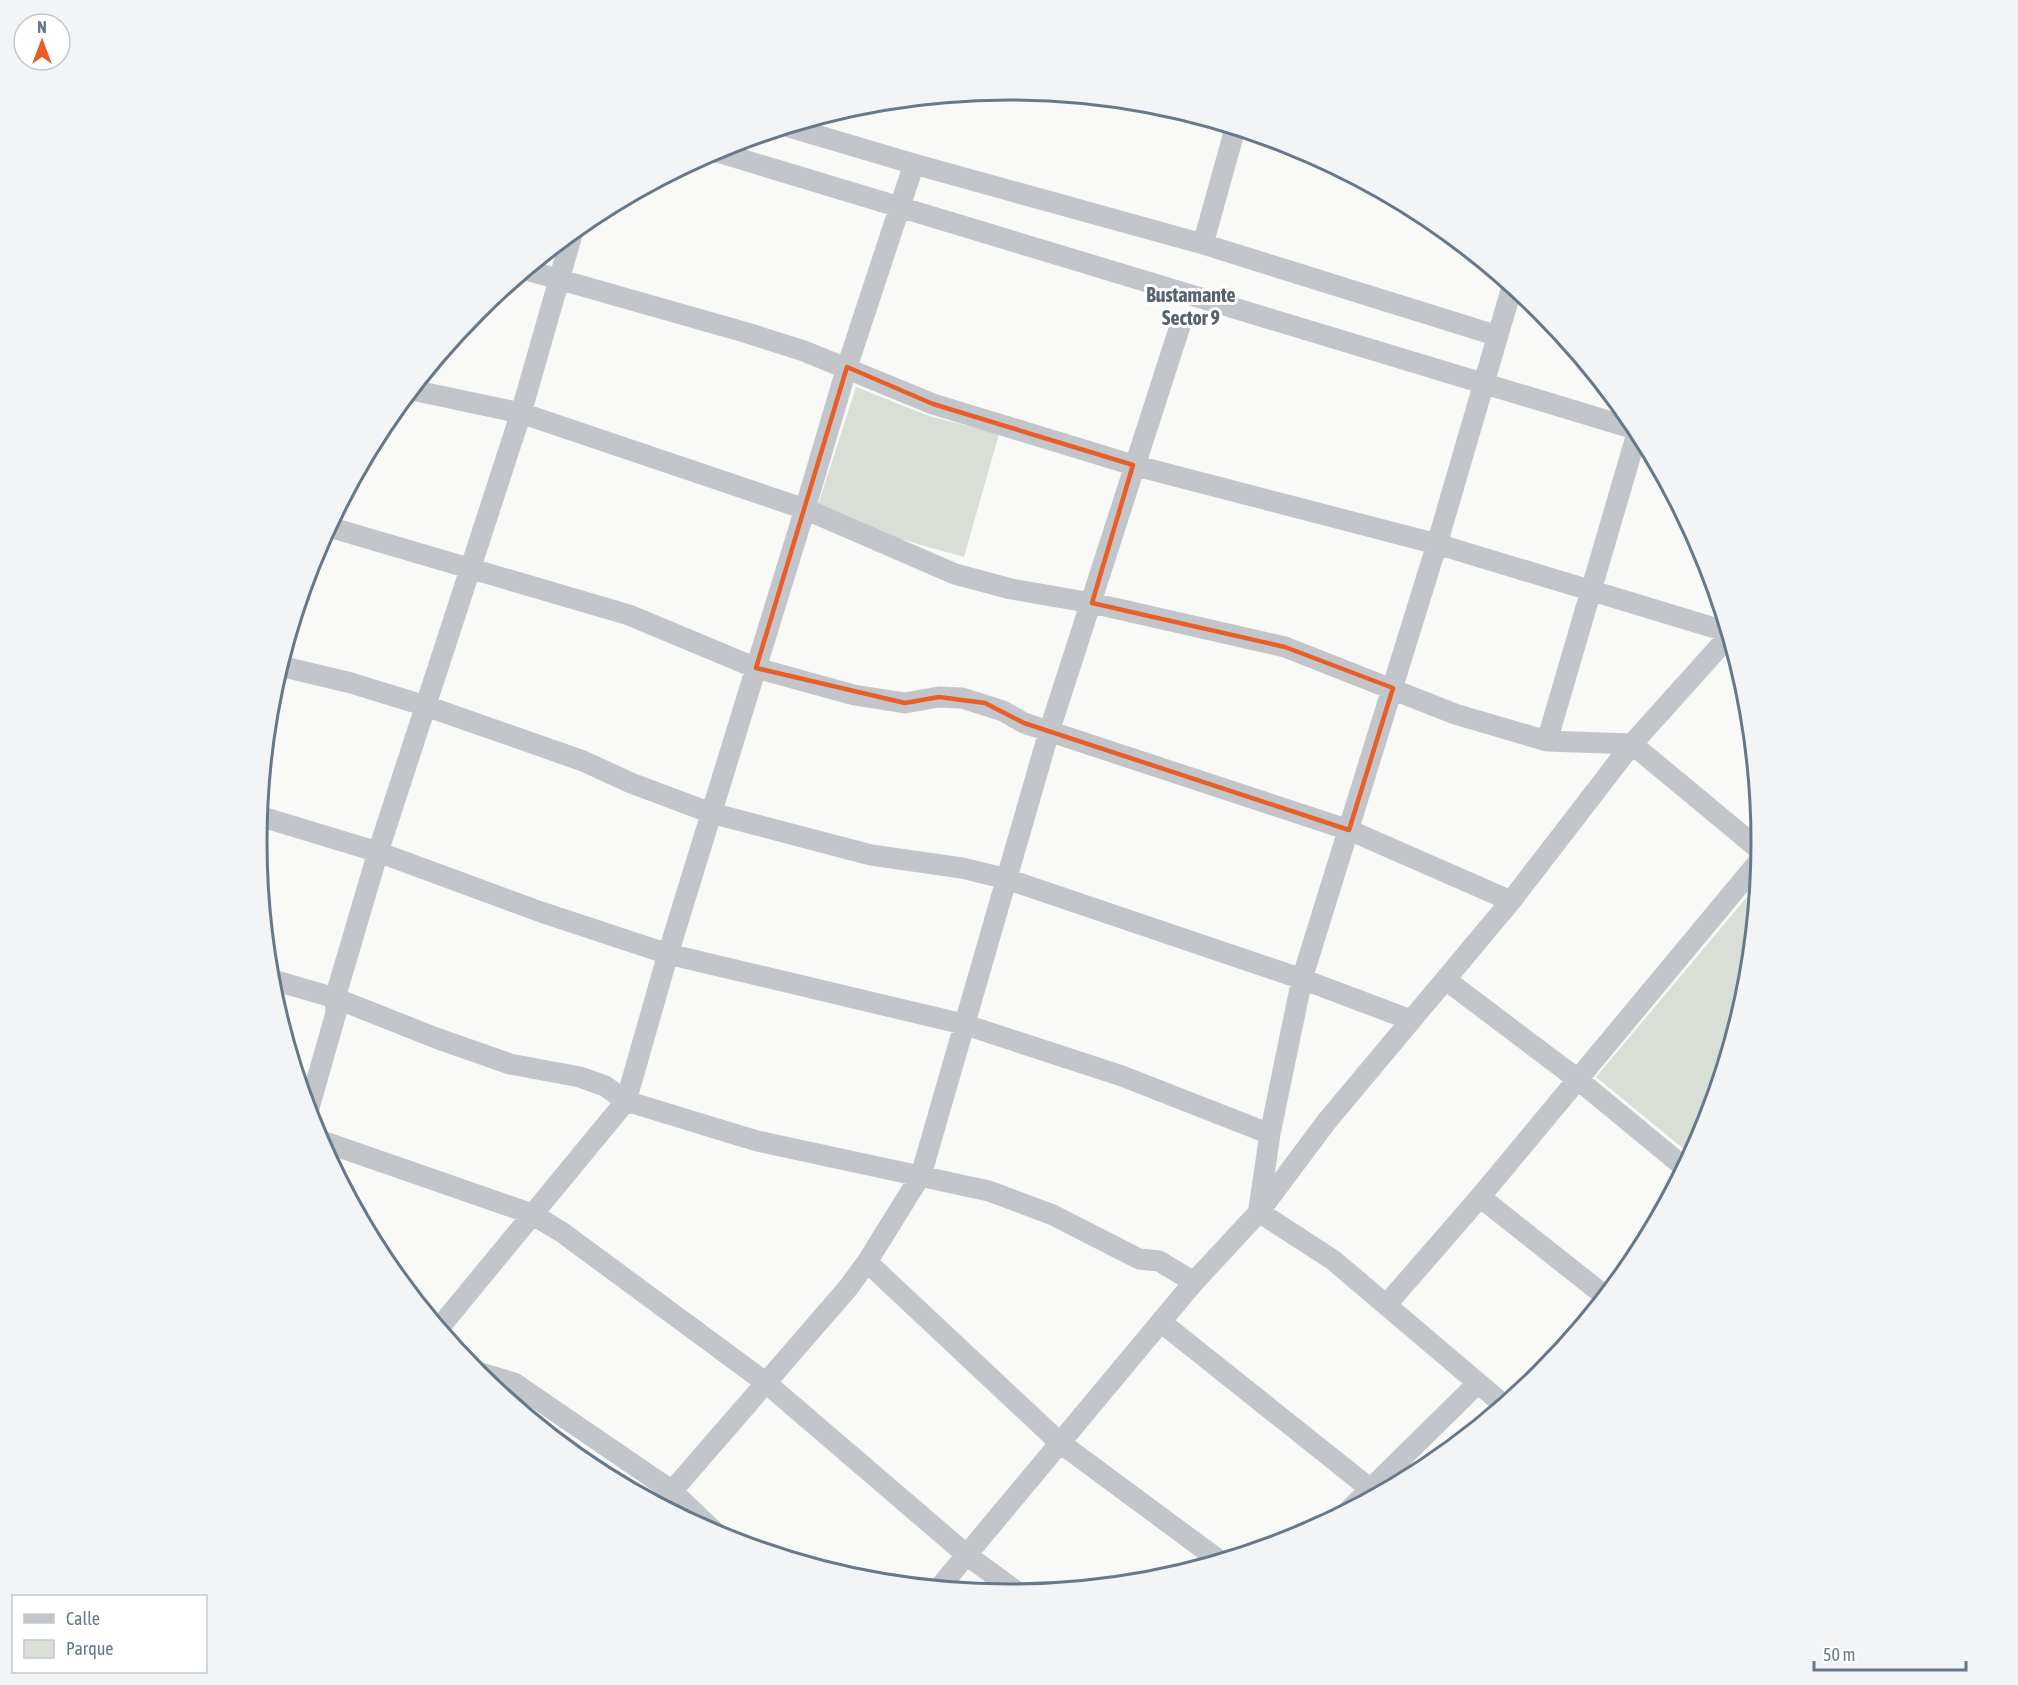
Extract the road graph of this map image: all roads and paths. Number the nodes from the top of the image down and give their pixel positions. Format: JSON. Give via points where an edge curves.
{"nodes":[{"id":1,"x":801,"y":131,"type":"edge"},
{"id":2,"x":1233,"y":136,"type":"edge"},
{"id":3,"x":729,"y":156,"type":"edge"},
{"id":4,"x":914,"y":164,"type":"junction"},
{"id":5,"x":900,"y":207,"type":"junction"},
{"id":6,"x":1203,"y":244,"type":"junction"},
{"id":7,"x":569,"y":246,"type":"edge"},
{"id":8,"x":535,"y":272,"type":"edge"},
{"id":9,"x":559,"y":279,"type":"junction"},
{"id":10,"x":1509,"y":295,"type":"edge"},
{"id":11,"x":1180,"y":326,"type":"dead end"},
{"id":12,"x":1498,"y":336,"type":"junction"},
{"id":13,"x":847,"y":367,"type":"junction"},
{"id":14,"x":1485,"y":383,"type":"junction"},
{"id":15,"x":420,"y":392,"type":"edge"},
{"id":16,"x":521,"y":413,"type":"junction"},
{"id":17,"x":1623,"y":425,"type":"edge"},
{"id":18,"x":1634,"y":443,"type":"edge"},
{"id":19,"x":1133,"y":465,"type":"junction"},
{"id":20,"x":806,"y":509,"type":"junction"},
{"id":21,"x":337,"y":529,"type":"edge"},
{"id":22,"x":1437,"y":544,"type":"junction"},
{"id":23,"x":469,"y":567,"type":"junction"},
{"id":24,"x":1590,"y":592,"type":"junction"},
{"id":25,"x":1092,"y":603,"type":"junction"},
{"id":26,"x":1720,"y":632,"type":"edge"},
{"id":27,"x":1723,"y":640,"type":"edge"},
{"id":28,"x":288,"y":668,"type":"edge"},
{"id":29,"x":756,"y":668,"type":"junction"},
{"id":30,"x":1392,"y":688,"type":"junction"},
{"id":31,"x":426,"y":706,"type":"junction"},
{"id":32,"x":1049,"y":732,"type":"junction"},
{"id":33,"x":1547,"y":741,"type":"junction"},
{"id":34,"x":1632,"y":744,"type":"junction"},
{"id":35,"x":711,"y":813,"type":"junction"},
{"id":36,"x":268,"y":819,"type":"edge"},
{"id":37,"x":1349,"y":830,"type":"junction"},
{"id":38,"x":1751,"y":843,"type":"edge"},
{"id":39,"x":378,"y":852,"type":"junction"},
{"id":40,"x":1750,"y":872,"type":"edge"},
{"id":41,"x":1007,"y":879,"type":"junction"},
{"id":42,"x":1511,"y":901,"type":"junction"},
{"id":43,"x":668,"y":954,"type":"junction"},
{"id":44,"x":1302,"y":979,"type":"junction"},
{"id":45,"x":1446,"y":980,"type":"junction"},
{"id":46,"x":280,"y":982,"type":"edge"},
{"id":47,"x":335,"y":998,"type":"junction"},
{"id":48,"x":1411,"y":1020,"type":"junction"},
{"id":49,"x":963,"y":1024,"type":"junction"},
{"id":50,"x":1576,"y":1078,"type":"junction"},
{"id":51,"x":312,"y":1097,"type":"edge"},
{"id":52,"x":626,"y":1101,"type":"junction"},
{"id":53,"x":1270,"y":1134,"type":"junction"},
{"id":54,"x":332,"y":1144,"type":"edge"},
{"id":55,"x":1678,"y":1162,"type":"edge"},
{"id":56,"x":921,"y":1175,"type":"junction"},
{"id":57,"x":1480,"y":1197,"type":"junction"},
{"id":58,"x":1259,"y":1212,"type":"junction"},
{"id":59,"x":532,"y":1214,"type":"junction"},
{"id":60,"x":867,"y":1263,"type":"junction"},
{"id":61,"x":1194,"y":1282,"type":"junction"},
{"id":62,"x":1600,"y":1292,"type":"edge"},
{"id":63,"x":1387,"y":1304,"type":"junction"},
{"id":64,"x":441,"y":1320,"type":"edge"},
{"id":65,"x":1161,"y":1322,"type":"junction"},
{"id":66,"x":495,"y":1377,"type":"edge"},
{"id":67,"x":765,"y":1382,"type":"junction"},
{"id":68,"x":1478,"y":1383,"type":"junction"},
{"id":69,"x":1498,"y":1400,"type":"edge"},
{"id":70,"x":1059,"y":1442,"type":"junction"},
{"id":71,"x":1384,"y":1482,"type":"edge"},
{"id":72,"x":1372,"y":1489,"type":"edge"},
{"id":73,"x":666,"y":1498,"type":"edge"},
{"id":74,"x":968,"y":1556,"type":"junction"},
{"id":75,"x":1213,"y":1556,"type":"edge"},
{"id":76,"x":945,"y":1581,"type":"edge"},
{"id":77,"x":1006,"y":1584,"type":"edge"}],
"edges":[{"from":1,"to":4,"type":"street"},
{"from":2,"to":6,"type":"street"},
{"from":3,"to":5,"type":"street"},
{"from":4,"to":5,"type":"street"},
{"from":4,"to":6,"type":"street"},
{"from":5,"to":13,"type":"street"},
{"from":5,"to":14,"type":"street"},
{"from":6,"to":12,"type":"street"},
{"from":7,"to":9,"type":"street"},
{"from":8,"to":9,"type":"street"},
{"from":9,"to":13,"type":"street","via":[[744,332]]},
{"from":9,"to":16,"type":"street"},
{"from":10,"to":12,"type":"street"},
{"from":11,"to":19,"type":"street"},
{"from":12,"to":14,"type":"street"},
{"from":13,"to":19,"type":"street","via":[[933,404]]},
{"from":13,"to":20,"type":"street"},
{"from":14,"to":17,"type":"street"},
{"from":14,"to":22,"type":"street"},
{"from":15,"to":16,"type":"street"},
{"from":16,"to":20,"type":"street"},
{"from":16,"to":23,"type":"street"},
{"from":18,"to":24,"type":"street"},
{"from":19,"to":22,"type":"street"},
{"from":19,"to":25,"type":"street"},
{"from":20,"to":25,"type":"street","via":[[955,574],[1011,589]]},
{"from":20,"to":29,"type":"street"},
{"from":21,"to":23,"type":"street"},
{"from":22,"to":24,"type":"street"},
{"from":22,"to":30,"type":"street"},
{"from":23,"to":29,"type":"street","via":[[629,615]]},
{"from":23,"to":31,"type":"street"},
{"from":24,"to":26,"type":"street"},
{"from":24,"to":33,"type":"street"},
{"from":25,"to":30,"type":"street","via":[[1285,647]]},
{"from":25,"to":32,"type":"street"},
{"from":27,"to":34,"type":"street"},
{"from":28,"to":31,"type":"street"},
{"from":29,"to":32,"type":"street","via":[[905,703],[939,697],[985,703]]},
{"from":29,"to":35,"type":"street"},
{"from":30,"to":33,"type":"street","via":[[1455,714]]},
{"from":30,"to":37,"type":"street"},
{"from":31,"to":35,"type":"street","via":[[583,761]]},
{"from":31,"to":39,"type":"street"},
{"from":32,"to":37,"type":"street"},
{"from":32,"to":41,"type":"street"},
{"from":33,"to":34,"type":"street"},
{"from":34,"to":38,"type":"street"},
{"from":34,"to":42,"type":"street"},
{"from":35,"to":41,"type":"street","via":[[871,855],[962,868]]},
{"from":35,"to":43,"type":"street"},
{"from":36,"to":39,"type":"street"},
{"from":37,"to":42,"type":"street"},
{"from":37,"to":44,"type":"street"},
{"from":39,"to":43,"type":"street"},
{"from":39,"to":47,"type":"street"},
{"from":40,"to":50,"type":"street"},
{"from":41,"to":44,"type":"street"},
{"from":41,"to":49,"type":"street"},
{"from":42,"to":45,"type":"street"},
{"from":43,"to":49,"type":"street"},
{"from":43,"to":52,"type":"street"},
{"from":44,"to":48,"type":"street"},
{"from":44,"to":53,"type":"street"},
{"from":45,"to":48,"type":"street"},
{"from":45,"to":50,"type":"street"},
{"from":46,"to":47,"type":"street"},
{"from":47,"to":51,"type":"street","via":[[336,1013]]},
{"from":47,"to":52,"type":"street","via":[[510,1064],[580,1077],[604,1086]]},
{"from":48,"to":58,"type":"street","via":[[1326,1121]]},
{"from":49,"to":53,"type":"street","via":[[1122,1076]]},
{"from":49,"to":56,"type":"street"},
{"from":50,"to":55,"type":"street"},
{"from":50,"to":57,"type":"street"},
{"from":52,"to":56,"type":"street","via":[[757,1141]]},
{"from":52,"to":59,"type":"street"},
{"from":53,"to":58,"type":"street"},
{"from":54,"to":59,"type":"street"},
{"from":56,"to":60,"type":"street"},
{"from":56,"to":61,"type":"street","via":[[989,1191],[1053,1215],[1139,1259],[1160,1262]]},
{"from":57,"to":62,"type":"street"},
{"from":57,"to":63,"type":"street"},
{"from":58,"to":61,"type":"street"},
{"from":58,"to":63,"type":"street","via":[[1333,1260]]},
{"from":59,"to":64,"type":"street"},
{"from":59,"to":67,"type":"street"},
{"from":60,"to":67,"type":"street"},
{"from":60,"to":70,"type":"street"},
{"from":61,"to":65,"type":"street"},
{"from":63,"to":68,"type":"street"},
{"from":65,"to":70,"type":"street"},
{"from":65,"to":72,"type":"street"},
{"from":66,"to":73,"type":"street","via":[[514,1383]]},
{"from":67,"to":73,"type":"street"},
{"from":67,"to":74,"type":"street"},
{"from":68,"to":69,"type":"street"},
{"from":68,"to":71,"type":"street"},
{"from":70,"to":74,"type":"street"},
{"from":70,"to":75,"type":"street"},
{"from":74,"to":76,"type":"street"},
{"from":74,"to":77,"type":"street"}]}
